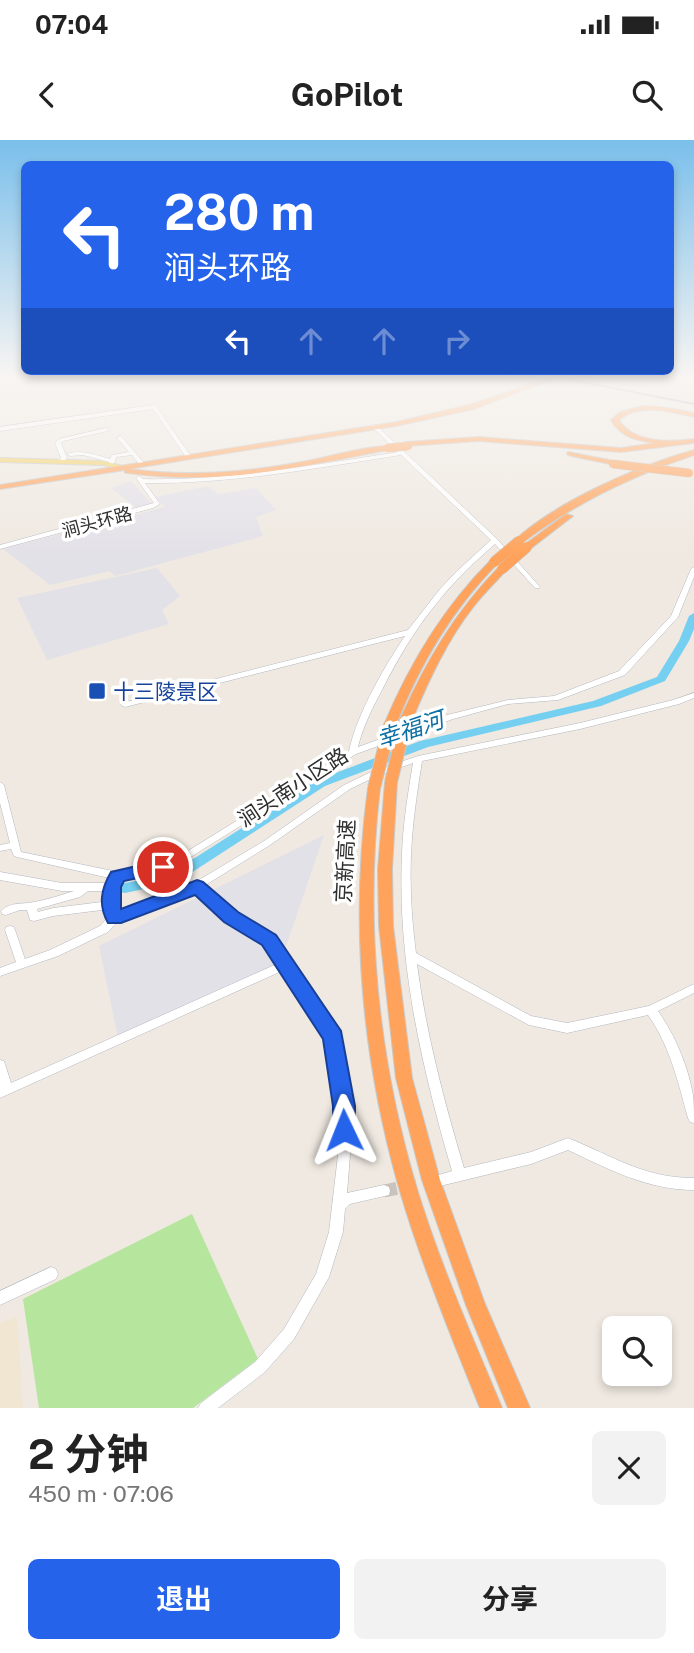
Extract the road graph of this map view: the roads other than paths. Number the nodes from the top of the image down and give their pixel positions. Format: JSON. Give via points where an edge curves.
{"nodes":[{"id":1,"x":78,"y":436,"type":"edge"},
{"id":2,"x":174,"y":436,"type":"edge"},
{"id":3,"x":315,"y":436,"type":"edge"},
{"id":4,"x":316,"y":436,"type":"edge"},
{"id":5,"x":384,"y":436,"type":"edge"},
{"id":6,"x":637,"y":436,"type":"edge"},
{"id":7,"x":120,"y":438,"type":"dead end"},
{"id":8,"x":694,"y":441,"type":"edge"},
{"id":9,"x":407,"y":445,"type":"junction"},
{"id":10,"x":387,"y":447,"type":"joint"},
{"id":11,"x":694,"y":452,"type":"edge"},
{"id":12,"x":133,"y":453,"type":"junction"},
{"id":13,"x":402,"y":453,"type":"junction"},
{"id":14,"x":70,"y":454,"type":"dead end"},
{"id":15,"x":188,"y":456,"type":"junction"},
{"id":16,"x":694,"y":458,"type":"edge"},
{"id":17,"x":0,"y":460,"type":"edge"},
{"id":18,"x":61,"y":461,"type":"junction"},
{"id":19,"x":141,"y":463,"type":"junction"},
{"id":20,"x":119,"y":467,"type":"junction"},
{"id":21,"x":691,"y":472,"type":"edge"},
{"id":22,"x":141,"y":481,"type":"junction"},
{"id":23,"x":0,"y":486,"type":"edge"},
{"id":24,"x":495,"y":540,"type":"junction"},
{"id":25,"x":523,"y":544,"type":"junction"},
{"id":26,"x":0,"y":547,"type":"edge"},
{"id":27,"x":498,"y":566,"type":"junction"},
{"id":28,"x":694,"y":569,"type":"edge"},
{"id":29,"x":537,"y":587,"type":"dead end"},
{"id":30,"x":410,"y":632,"type":"junction"},
{"id":31,"x":694,"y":695,"type":"edge"},
{"id":32,"x":125,"y":705,"type":"dead end"},
{"id":33,"x":353,"y":752,"type":"junction"},
{"id":34,"x":418,"y":759,"type":"junction"},
{"id":35,"x":0,"y":786,"type":"edge"},
{"id":36,"x":15,"y":845,"type":"junction"},
{"id":37,"x":0,"y":848,"type":"edge"},
{"id":38,"x":0,"y":876,"type":"edge"},
{"id":39,"x":118,"y":876,"type":"junction"},
{"id":40,"x":197,"y":886,"type":"junction"},
{"id":41,"x":86,"y":887,"type":"junction"},
{"id":42,"x":112,"y":887,"type":"junction"},
{"id":43,"x":110,"y":905,"type":"junction"},
{"id":44,"x":32,"y":907,"type":"junction"},
{"id":45,"x":6,"y":911,"type":"dead end"},
{"id":46,"x":114,"y":918,"type":"junction"},
{"id":47,"x":10,"y":930,"type":"dead end"},
{"id":48,"x":412,"y":956,"type":"junction"},
{"id":49,"x":22,"y":964,"type":"junction"},
{"id":50,"x":285,"y":965,"type":"junction"},
{"id":51,"x":0,"y":971,"type":"edge"},
{"id":52,"x":694,"y":988,"type":"edge"},
{"id":53,"x":651,"y":1010,"type":"junction"},
{"id":54,"x":0,"y":1065,"type":"edge"},
{"id":55,"x":3,"y":1091,"type":"edge"},
{"id":56,"x":694,"y":1118,"type":"edge"},
{"id":57,"x":460,"y":1175,"type":"junction"},
{"id":58,"x":440,"y":1180,"type":"tunnel mouth"},
{"id":59,"x":694,"y":1184,"type":"edge"},
{"id":60,"x":384,"y":1191,"type":"tunnel mouth"},
{"id":61,"x":339,"y":1206,"type":"junction"},
{"id":62,"x":51,"y":1274,"type":"dead end"},
{"id":63,"x":0,"y":1298,"type":"edge"},
{"id":64,"x":206,"y":1408,"type":"edge"},
{"id":65,"x":491,"y":1408,"type":"edge"},
{"id":66,"x":519,"y":1408,"type":"edge"}],
"edges":[{"from":1,"to":18,"type":"street","via":[[58,443]]},
{"from":2,"to":15,"type":"street"},
{"from":3,"to":15,"type":"highway"},
{"from":4,"to":20,"type":"highway"},
{"from":5,"to":13,"type":"street"},
{"from":6,"to":8,"type":"highway"},
{"from":7,"to":12,"type":"street"},
{"from":8,"to":9,"type":"highway","via":[[621,450],[479,439]]},
{"from":9,"to":10,"type":"highway","bridge":true},
{"from":9,"to":21,"type":"highway","bridge":true,"via":[[517,444],[613,464]]},
{"from":9,"to":21,"type":"highway","bridge":true,"via":[[517,443],[629,466]]},
{"from":10,"to":20,"type":"highway","via":[[235,474],[170,478]]},
{"from":11,"to":25,"type":"highway","name":"京新高速","via":[[610,484],[555,515]]},
{"from":12,"to":19,"type":"street"},
{"from":12,"to":20,"type":"street","via":[[114,456]]},
{"from":13,"to":22,"type":"street","via":[[244,477],[186,483]]},
{"from":13,"to":24,"type":"street"},
{"from":14,"to":20,"type":"street","via":[[83,453]]},
{"from":15,"to":19,"type":"highway"},
{"from":16,"to":25,"type":"highway","name":"京新高速","via":[[586,505]]},
{"from":17,"to":18,"type":"main road"},
{"from":17,"to":20,"type":"main road"},
{"from":18,"to":20,"type":"main road"},
{"from":19,"to":20,"type":"highway"},
{"from":20,"to":22,"type":"street","name":"涧头环路"},
{"from":20,"to":23,"type":"highway"},
{"from":22,"to":26,"type":"street","name":"涧头环路","via":[[157,504]]},
{"from":24,"to":29,"type":"street"},
{"from":24,"to":30,"type":"street","name":"涧头南小区路","via":[[437,594]]},
{"from":25,"to":27,"type":"highway","name":"京新高速","bridge":true},
{"from":27,"to":65,"type":"highway","name":"京新高速","bridge":true,"via":[[458,600],[405,687],[374,788],[365,868],[365,932],[384,1083],[408,1188]]},
{"from":27,"to":66,"type":"highway","name":"京新高速","bridge":true,"via":[[452,627],[406,720],[391,782],[386,926],[404,1079],[431,1180]]},
{"from":28,"to":33,"type":"street","via":[[674,617],[622,673],[555,698],[508,702],[450,717]]},
{"from":30,"to":32,"type":"street"},
{"from":30,"to":33,"type":"street","name":"涧头南小区路","via":[[368,709]]},
{"from":31,"to":34,"type":"street","via":[[580,726]]},
{"from":33,"to":39,"type":"street","name":"涧头南小区路","via":[[178,861]]},
{"from":34,"to":40,"type":"street","via":[[347,787]]},
{"from":34,"to":48,"type":"street","via":[[406,863]]},
{"from":35,"to":36,"type":"street"},
{"from":36,"to":37,"type":"street"},
{"from":36,"to":39,"type":"street","via":[[17,854]]},
{"from":38,"to":41,"type":"street"},
{"from":39,"to":42,"type":"street"},
{"from":40,"to":46,"type":"street"},
{"from":40,"to":50,"type":"street","via":[[231,917],[269,940]]},
{"from":41,"to":42,"type":"street"},
{"from":41,"to":44,"type":"street"},
{"from":42,"to":43,"type":"street"},
{"from":43,"to":44,"type":"street","via":[[34,917]]},
{"from":43,"to":46,"type":"street"},
{"from":44,"to":45,"type":"street"},
{"from":46,"to":49,"type":"street","via":[[104,929]]},
{"from":47,"to":49,"type":"street"},
{"from":48,"to":53,"type":"street","via":[[529,1020],[567,1028]]},
{"from":48,"to":57,"type":"street","via":[[423,1039]]},
{"from":49,"to":51,"type":"street"},
{"from":50,"to":55,"type":"street"},
{"from":50,"to":61,"type":"street","via":[[334,1037],[344,1106]]},
{"from":52,"to":53,"type":"street"},
{"from":53,"to":56,"type":"street","via":[[674,1054]]},
{"from":54,"to":55,"type":"street"},
{"from":57,"to":58,"type":"street"},
{"from":57,"to":59,"type":"street","via":[[568,1144],[636,1175]]},
{"from":60,"to":61,"type":"street","via":[[347,1199]]},
{"from":61,"to":64,"type":"street","via":[[322,1277],[289,1335],[260,1367]]},
{"from":62,"to":63,"type":"street"}]}
